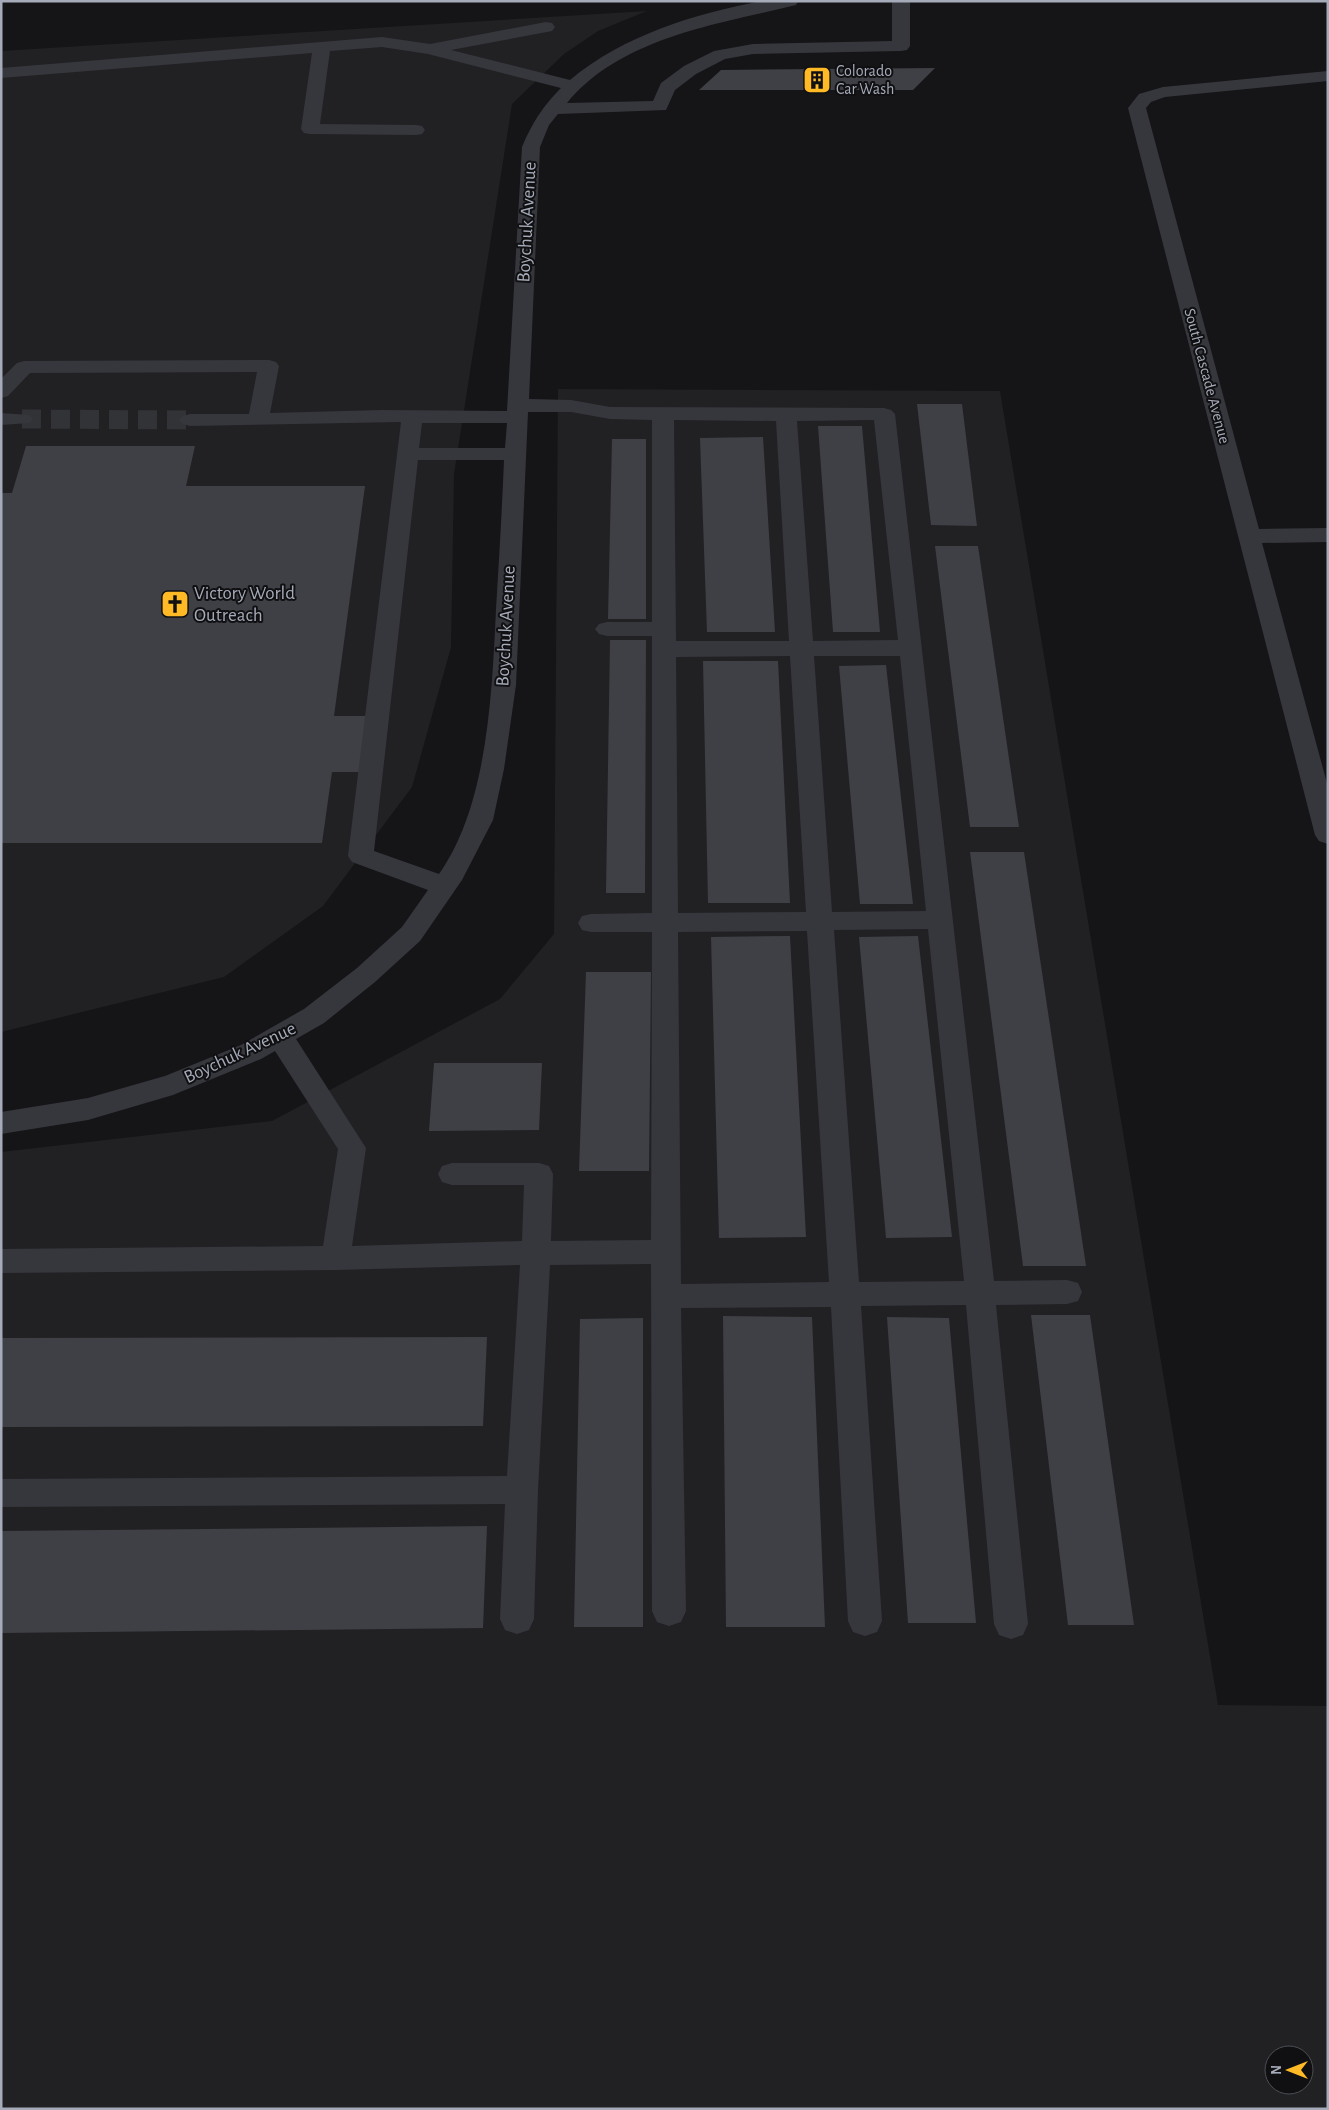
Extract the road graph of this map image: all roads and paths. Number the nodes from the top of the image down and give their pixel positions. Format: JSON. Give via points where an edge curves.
{"nodes":[{"id":1,"x":790,"y":1,"type":"edge"},
{"id":2,"x":901,"y":1,"type":"edge"},
{"id":3,"x":546,"y":27,"type":"dead end"},
{"id":4,"x":322,"y":47,"type":"junction"},
{"id":5,"x":428,"y":49,"type":"junction"},
{"id":6,"x":1,"y":73,"type":"edge"},
{"id":7,"x":1328,"y":76,"type":"edge"},
{"id":8,"x":574,"y":86,"type":"junction"},
{"id":9,"x":551,"y":109,"type":"junction"},
{"id":10,"x":416,"y":130,"type":"dead end"},
{"id":11,"x":1,"y":392,"type":"edge"},
{"id":12,"x":517,"y":411,"type":"junction"},
{"id":13,"x":662,"y":413,"type":"junction"},
{"id":14,"x":786,"y":414,"type":"junction"},
{"id":15,"x":412,"y":416,"type":"junction"},
{"id":16,"x":190,"y":420,"type":"tunnel mouth"},
{"id":17,"x":258,"y":420,"type":"junction"},
{"id":18,"x":407,"y":454,"type":"junction"},
{"id":19,"x":515,"y":454,"type":"junction"},
{"id":20,"x":1328,"y":535,"type":"edge"},
{"id":21,"x":1248,"y":536,"type":"junction"},
{"id":22,"x":607,"y":629,"type":"dead end"},
{"id":23,"x":664,"y":639,"type":"junction"},
{"id":24,"x":801,"y":648,"type":"junction"},
{"id":25,"x":911,"y":648,"type":"junction"},
{"id":26,"x":1328,"y":835,"type":"edge"},
{"id":27,"x":444,"y":886,"type":"junction"},
{"id":28,"x":940,"y":920,"type":"junction"},
{"id":29,"x":820,"y":922,"type":"junction"},
{"id":30,"x":591,"y":923,"type":"dead end"},
{"id":31,"x":665,"y":923,"type":"junction"},
{"id":32,"x":279,"y":1036,"type":"junction"},
{"id":33,"x":1,"y":1123,"type":"edge"},
{"id":34,"x":452,"y":1174,"type":"dead end"},
{"id":35,"x":666,"y":1252,"type":"junction"},
{"id":36,"x":536,"y":1253,"type":"junction"},
{"id":37,"x":336,"y":1258,"type":"junction"},
{"id":38,"x":1,"y":1260,"type":"edge"},
{"id":39,"x":1066,"y":1292,"type":"dead end"},
{"id":40,"x":980,"y":1293,"type":"junction"},
{"id":41,"x":845,"y":1294,"type":"junction"},
{"id":42,"x":667,"y":1296,"type":"junction"},
{"id":43,"x":522,"y":1490,"type":"junction"},
{"id":44,"x":1,"y":1493,"type":"edge"},
{"id":45,"x":669,"y":1611,"type":"dead end"},
{"id":46,"x":517,"y":1619,"type":"dead end"},
{"id":47,"x":865,"y":1621,"type":"dead end"},
{"id":48,"x":1011,"y":1624,"type":"dead end"}],
"edges":[{"from":1,"to":8,"type":"street","name":"Boychuk Avenue","via":[[699,21],[651,38],[615,56]]},
{"from":2,"to":9,"type":"street","via":[[901,46],[753,50],[720,55],[666,87],[660,106]]},
{"from":3,"to":5,"type":"street"},
{"from":4,"to":5,"type":"street","via":[[382,42]]},
{"from":4,"to":6,"type":"street"},
{"from":4,"to":10,"type":"street","via":[[310,129]]},
{"from":5,"to":8,"type":"street"},
{"from":7,"to":21,"type":"street","name":"South Cascade Avenue","via":[[1163,92],[1145,98],[1137,108]]},
{"from":8,"to":9,"type":"street","name":"Boychuk Avenue"},
{"from":9,"to":12,"type":"street","name":"Boychuk Avenue","via":[[542,121],[531,148]]},
{"from":11,"to":17,"type":"street","via":[[24,367],[268,366]]},
{"from":12,"to":13,"type":"street","via":[[571,406],[610,412]]},
{"from":12,"to":15,"type":"street"},
{"from":12,"to":19,"type":"street","name":"Boychuk Avenue"},
{"from":13,"to":14,"type":"street"},
{"from":13,"to":23,"type":"street"},
{"from":14,"to":24,"type":"street"},
{"from":14,"to":25,"type":"street","via":[[884,414]]},
{"from":15,"to":17,"type":"street"},
{"from":15,"to":18,"type":"street"},
{"from":16,"to":17,"type":"street"},
{"from":18,"to":19,"type":"street"},
{"from":18,"to":27,"type":"street","via":[[361,856]]},
{"from":19,"to":27,"type":"street","name":"Boychuk Avenue","via":[[504,685],[492,769],[480,820]]},
{"from":20,"to":21,"type":"street"},
{"from":21,"to":26,"type":"street","name":"South Cascade Avenue"},
{"from":22,"to":23,"type":"street"},
{"from":23,"to":24,"type":"street"},
{"from":23,"to":31,"type":"street"},
{"from":24,"to":25,"type":"street"},
{"from":24,"to":29,"type":"street"},
{"from":25,"to":28,"type":"street"},
{"from":27,"to":32,"type":"street","name":"Boychuk Avenue","via":[[411,934],[366,975],[314,1016]]},
{"from":28,"to":29,"type":"street"},
{"from":28,"to":40,"type":"street"},
{"from":29,"to":31,"type":"street"},
{"from":29,"to":41,"type":"street"},
{"from":30,"to":31,"type":"street"},
{"from":31,"to":35,"type":"street"},
{"from":32,"to":33,"type":"street","name":"Boychuk Avenue","via":[[251,1052],[173,1084],[88,1109]]},
{"from":32,"to":37,"type":"street","via":[[352,1148]]},
{"from":34,"to":36,"type":"street","via":[[540,1174]]},
{"from":35,"to":36,"type":"street"},
{"from":35,"to":42,"type":"street"},
{"from":36,"to":37,"type":"street"},
{"from":36,"to":43,"type":"street"},
{"from":37,"to":38,"type":"street"},
{"from":39,"to":40,"type":"street"},
{"from":40,"to":41,"type":"street"},
{"from":40,"to":48,"type":"street"},
{"from":41,"to":42,"type":"street"},
{"from":41,"to":47,"type":"street"},
{"from":42,"to":45,"type":"street"},
{"from":43,"to":44,"type":"street"},
{"from":43,"to":46,"type":"street"}]}
